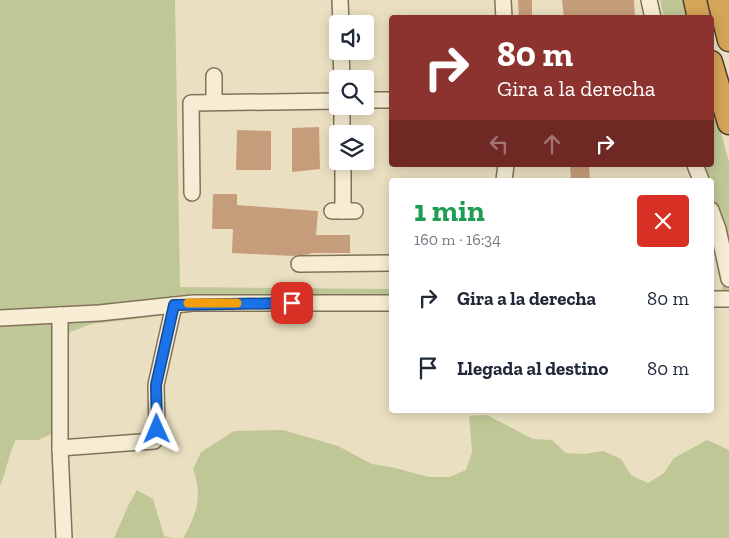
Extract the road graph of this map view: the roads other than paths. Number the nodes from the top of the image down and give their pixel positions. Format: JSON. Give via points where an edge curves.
{"nodes":[{"id":1,"x":340,"y":0,"type":"edge"},
{"id":2,"x":503,"y":0,"type":"edge"},
{"id":3,"x":649,"y":0,"type":"edge"},
{"id":4,"x":695,"y":0,"type":"edge"},
{"id":5,"x":719,"y":0,"type":"edge"},
{"id":6,"x":341,"y":15,"type":"edge"},
{"id":7,"x":504,"y":15,"type":"edge"},
{"id":8,"x":652,"y":15,"type":"edge"},
{"id":9,"x":699,"y":15,"type":"edge"},
{"id":10,"x":729,"y":40,"type":"edge"},
{"id":11,"x":714,"y":72,"type":"edge"},
{"id":12,"x":214,"y":76,"type":"dead end"},
{"id":13,"x":329,"y":100,"type":"edge"},
{"id":14,"x":374,"y":100,"type":"edge"},
{"id":15,"x":389,"y":100,"type":"edge"},
{"id":16,"x":214,"y":102,"type":"junction"},
{"id":17,"x":729,"y":123,"type":"edge"},
{"id":18,"x":343,"y":170,"type":"edge"},
{"id":19,"x":192,"y":193,"type":"dead end"},
{"id":20,"x":343,"y":211,"type":"dead end"},
{"id":21,"x":714,"y":214,"type":"edge"},
{"id":22,"x":724,"y":227,"type":"edge"},
{"id":23,"x":389,"y":263,"type":"edge"},
{"id":24,"x":299,"y":264,"type":"dead end"},
{"id":25,"x":729,"y":279,"type":"edge"},
{"id":26,"x":714,"y":298,"type":"edge"},
{"id":27,"x":729,"y":299,"type":"edge"},
{"id":28,"x":389,"y":303,"type":"edge"},
{"id":29,"x":174,"y":305,"type":"junction"},
{"id":30,"x":60,"y":315,"type":"junction"},
{"id":31,"x":0,"y":318,"type":"edge"},
{"id":32,"x":60,"y":448,"type":"junction"},
{"id":33,"x":64,"y":538,"type":"edge"}],
"edges":[{"from":1,"to":6,"type":"street"},
{"from":2,"to":7,"type":"street"},
{"from":3,"to":8,"type":"street"},
{"from":4,"to":9,"type":"highway"},
{"from":5,"to":10,"type":"highway"},
{"from":11,"to":17,"type":"highway"},
{"from":12,"to":16,"type":"street"},
{"from":13,"to":16,"type":"street"},
{"from":14,"to":15,"type":"street"},
{"from":16,"to":19,"type":"street","via":[[191,103]]},
{"from":18,"to":20,"type":"street"},
{"from":21,"to":22,"type":"street"},
{"from":22,"to":25,"type":"street"},
{"from":23,"to":24,"type":"street"},
{"from":26,"to":27,"type":"street"},
{"from":28,"to":29,"type":"street"},
{"from":29,"to":30,"type":"street"},
{"from":29,"to":32,"type":"street","via":[[156,385],[157,429],[154,441]]},
{"from":30,"to":31,"type":"street"},
{"from":30,"to":32,"type":"street"},
{"from":32,"to":33,"type":"street"}]}
